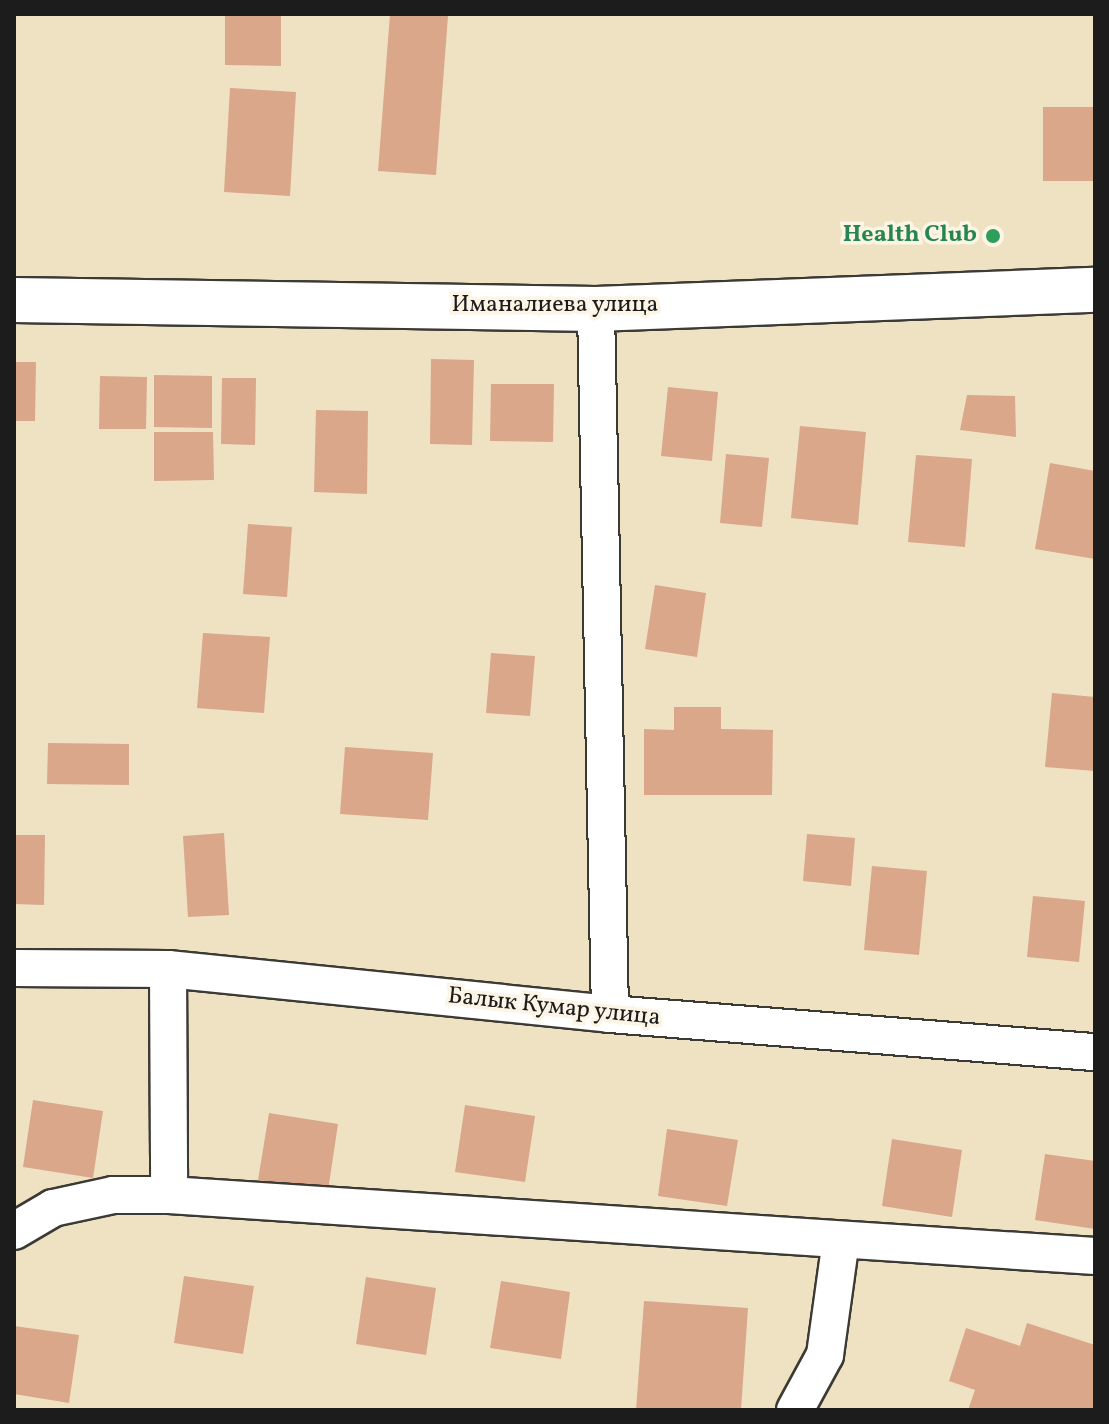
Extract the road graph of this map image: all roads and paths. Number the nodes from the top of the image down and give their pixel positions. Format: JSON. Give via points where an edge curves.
{"nodes":[{"id":1,"x":1095,"y":290,"type":"edge"},
{"id":2,"x":14,"y":300,"type":"edge"},
{"id":3,"x":596,"y":309,"type":"junction"},
{"id":4,"x":14,"y":968,"type":"edge"},
{"id":5,"x":168,"y":969,"type":"junction"},
{"id":6,"x":610,"y":1014,"type":"junction"},
{"id":7,"x":1095,"y":1052,"type":"edge"},
{"id":8,"x":169,"y":1195,"type":"junction"},
{"id":9,"x":14,"y":1231,"type":"edge"},
{"id":10,"x":841,"y":1240,"type":"junction"},
{"id":11,"x":1095,"y":1256,"type":"edge"},
{"id":12,"x":795,"y":1410,"type":"edge"}],
"edges":[{"from":1,"to":3,"type":"street","name":"Иманалиева улица"},
{"from":2,"to":3,"type":"street","name":"Иманалиева улица"},
{"from":3,"to":6,"type":"street"},
{"from":4,"to":5,"type":"street","name":"Балык Кумар улица"},
{"from":5,"to":6,"type":"street","name":"Балык Кумар улица"},
{"from":5,"to":8,"type":"street"},
{"from":6,"to":7,"type":"street","name":"Балык Кумар улица"},
{"from":8,"to":9,"type":"street","via":[[113,1195],[53,1208]]},
{"from":8,"to":10,"type":"street"},
{"from":10,"to":11,"type":"street"},
{"from":10,"to":12,"type":"street","via":[[825,1355]]}]}
